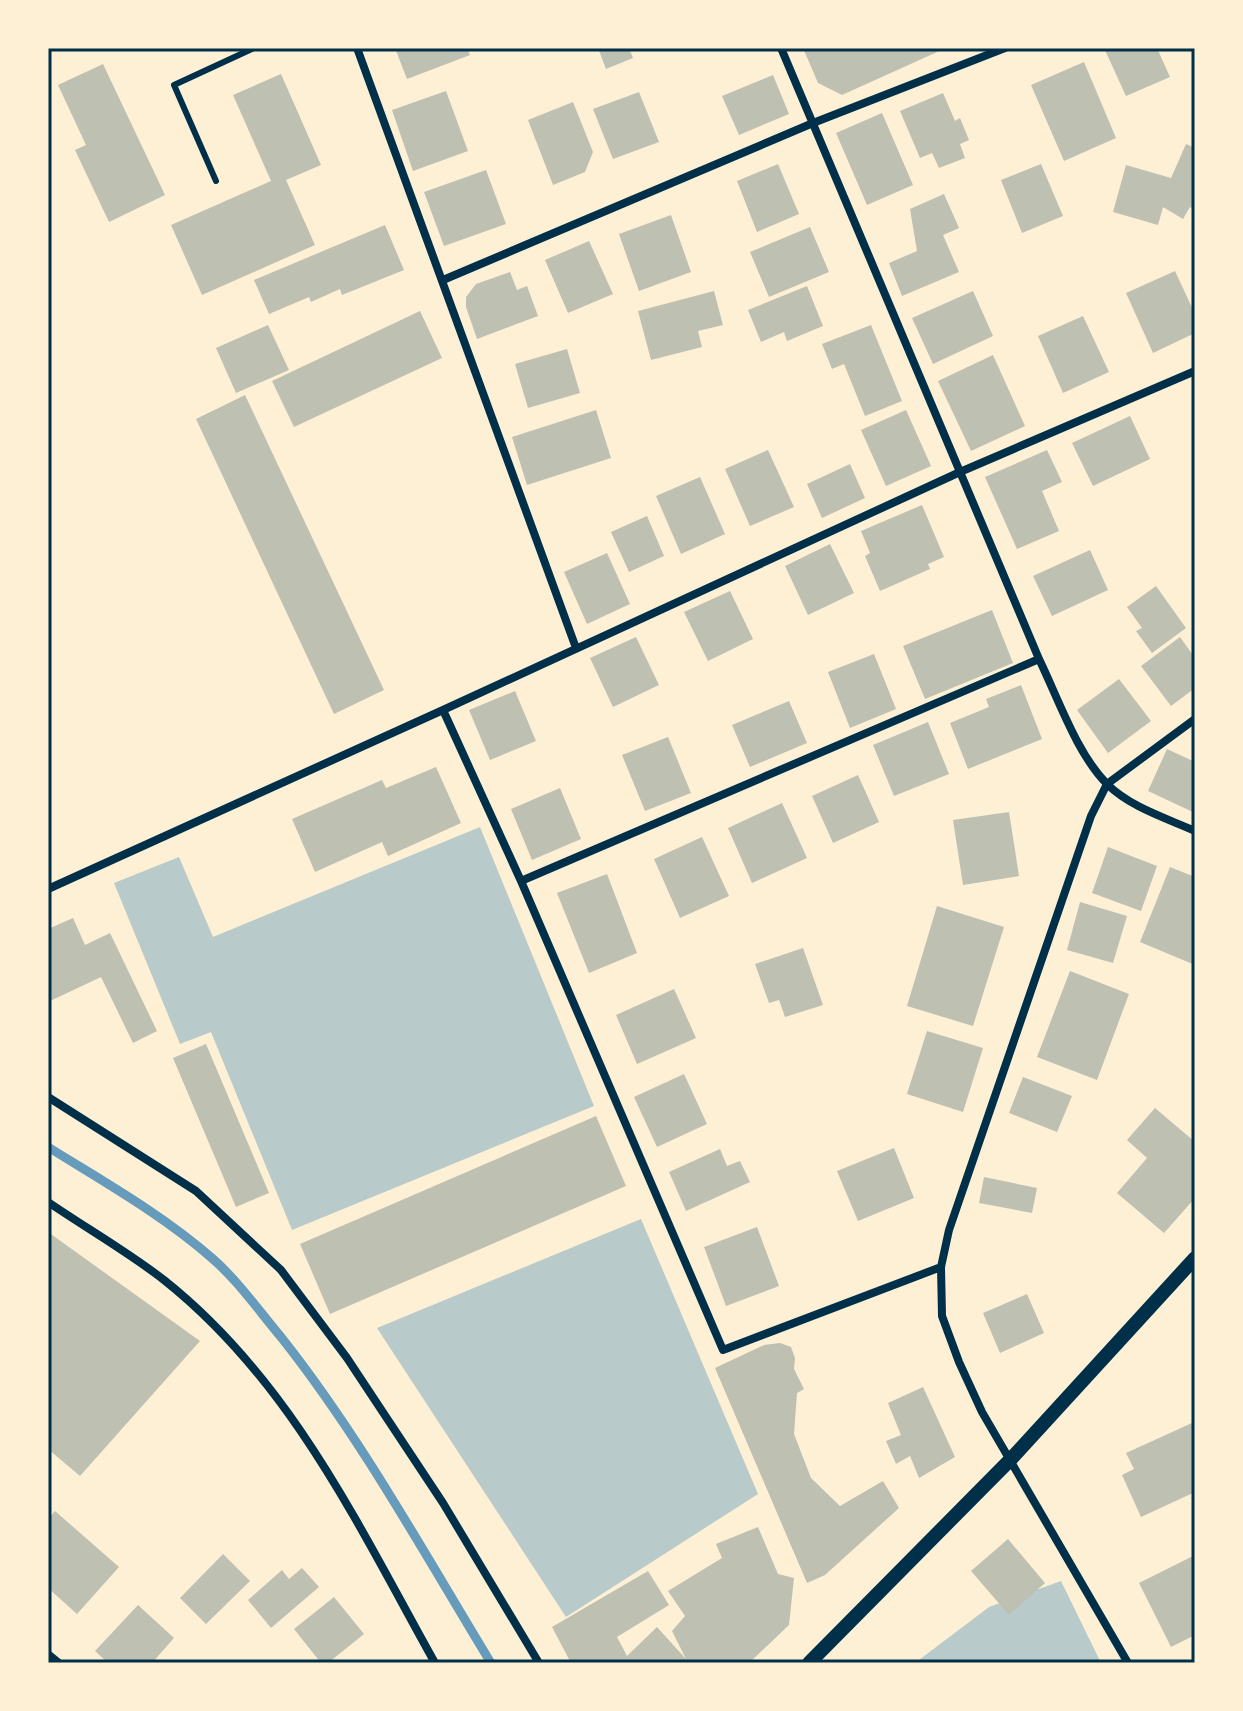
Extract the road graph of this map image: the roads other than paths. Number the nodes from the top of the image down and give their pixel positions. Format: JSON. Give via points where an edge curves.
{"nodes":[{"id":1,"x":254,"y":48,"type":"edge"},
{"id":2,"x":357,"y":48,"type":"edge"},
{"id":3,"x":781,"y":48,"type":"edge"},
{"id":4,"x":1005,"y":48,"type":"edge"},
{"id":5,"x":813,"y":123,"type":"junction"},
{"id":6,"x":216,"y":181,"type":"dead end"},
{"id":7,"x":443,"y":280,"type":"junction"},
{"id":8,"x":1195,"y":371,"type":"edge"},
{"id":9,"x":960,"y":472,"type":"junction"},
{"id":10,"x":576,"y":648,"type":"junction"},
{"id":11,"x":1039,"y":659,"type":"junction"},
{"id":12,"x":443,"y":710,"type":"junction"},
{"id":13,"x":1195,"y":719,"type":"edge"},
{"id":14,"x":1107,"y":784,"type":"junction"},
{"id":15,"x":1195,"y":831,"type":"edge"},
{"id":16,"x":521,"y":881,"type":"junction"},
{"id":17,"x":48,"y":889,"type":"edge"},
{"id":18,"x":48,"y":1097,"type":"edge"},
{"id":19,"x":48,"y":1202,"type":"edge"},
{"id":20,"x":1195,"y":1258,"type":"edge"},
{"id":21,"x":941,"y":1267,"type":"junction"},
{"id":22,"x":1011,"y":1459,"type":"junction"},
{"id":23,"x":48,"y":1654,"type":"edge"},
{"id":24,"x":59,"y":1663,"type":"edge"},
{"id":25,"x":435,"y":1663,"type":"edge"},
{"id":26,"x":539,"y":1663,"type":"edge"},
{"id":27,"x":809,"y":1663,"type":"edge"},
{"id":28,"x":1128,"y":1663,"type":"edge"}],
"edges":[{"from":1,"to":6,"type":"lane","via":[[174,85]]},
{"from":2,"to":7,"type":"street"},
{"from":3,"to":5,"type":"street"},
{"from":4,"to":5,"type":"street"},
{"from":5,"to":7,"type":"street"},
{"from":5,"to":9,"type":"street"},
{"from":7,"to":10,"type":"street"},
{"from":8,"to":9,"type":"street"},
{"from":9,"to":10,"type":"street"},
{"from":9,"to":11,"type":"street"},
{"from":10,"to":12,"type":"street"},
{"from":11,"to":14,"type":"street","via":[[1085,754]]},
{"from":11,"to":16,"type":"street"},
{"from":12,"to":16,"type":"street"},
{"from":12,"to":17,"type":"street"},
{"from":13,"to":14,"type":"street"},
{"from":14,"to":15,"type":"street","via":[[1130,801]]},
{"from":14,"to":21,"type":"street","via":[[1085,830]]},
{"from":16,"to":21,"type":"street","via":[[723,1350]]},
{"from":18,"to":26,"type":"street","via":[[196,1191],[281,1270],[443,1503]]},
{"from":19,"to":25,"type":"street","via":[[164,1280],[233,1345],[287,1408]]},
{"from":20,"to":22,"type":"street"},
{"from":21,"to":22,"type":"street","via":[[942,1316],[982,1412]]},
{"from":22,"to":27,"type":"street"},
{"from":22,"to":28,"type":"street"},
{"from":23,"to":24,"type":"street"}]}
